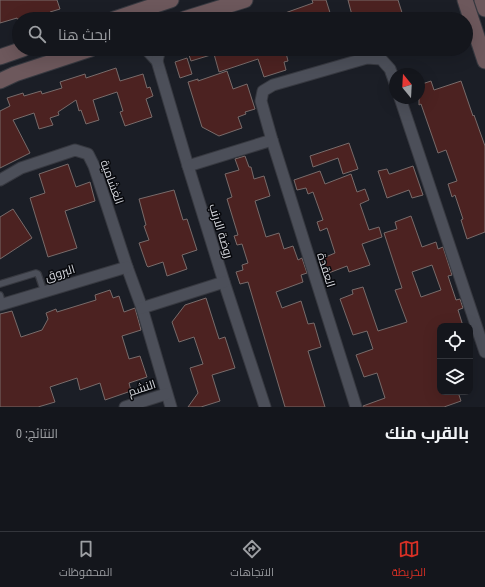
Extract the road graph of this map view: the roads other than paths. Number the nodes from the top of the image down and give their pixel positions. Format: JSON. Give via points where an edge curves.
{"nodes":[{"id":1,"x":171,"y":0,"type":"edge"},
{"id":2,"x":245,"y":0,"type":"edge"},
{"id":3,"x":458,"y":0,"type":"edge"},
{"id":4,"x":482,"y":0,"type":"edge"},
{"id":5,"x":229,"y":3,"type":"edge"},
{"id":6,"x":467,"y":6,"type":"edge"},
{"id":7,"x":485,"y":9,"type":"edge"},
{"id":8,"x":135,"y":12,"type":"edge"},
{"id":9,"x":204,"y":12,"type":"edge"},
{"id":10,"x":473,"y":24,"type":"edge"},
{"id":11,"x":12,"y":53,"type":"edge"},
{"id":12,"x":70,"y":56,"type":"edge"},
{"id":13,"x":152,"y":56,"type":"edge"},
{"id":14,"x":158,"y":56,"type":"edge"},
{"id":15,"x":0,"y":58,"type":"edge"},
{"id":16,"x":157,"y":61,"type":"junction"},
{"id":17,"x":485,"y":61,"type":"edge"},
{"id":18,"x":389,"y":68,"type":"edge"},
{"id":19,"x":0,"y":81,"type":"edge"},
{"id":20,"x":402,"y":104,"type":"edge"},
{"id":21,"x":272,"y":140,"type":"junction"},
{"id":22,"x":188,"y":166,"type":"junction"},
{"id":23,"x":0,"y":180,"type":"edge"},
{"id":24,"x":127,"y":266,"type":"junction"},
{"id":25,"x":224,"y":282,"type":"junction"},
{"id":26,"x":0,"y":284,"type":"edge"},
{"id":27,"x":44,"y":292,"type":"junction"},
{"id":28,"x":1,"y":302,"type":"edge"},
{"id":29,"x":142,"y":308,"type":"junction"},
{"id":30,"x":485,"y":352,"type":"edge"},
{"id":31,"x":166,"y":394,"type":"junction"},
{"id":32,"x":125,"y":407,"type":"edge"},
{"id":33,"x":171,"y":407,"type":"edge"},
{"id":34,"x":265,"y":407,"type":"edge"},
{"id":35,"x":356,"y":407,"type":"edge"}],
"edges":[{"from":1,"to":8,"type":"street"},
{"from":2,"to":5,"type":"street"},
{"from":3,"to":6,"type":"street"},
{"from":4,"to":7,"type":"street"},
{"from":5,"to":9,"type":"street"},
{"from":10,"to":17,"type":"street"},
{"from":11,"to":15,"type":"street"},
{"from":12,"to":19,"type":"street"},
{"from":13,"to":16,"type":"street","name":"روضة الارنب"},
{"from":14,"to":16,"type":"street"},
{"from":16,"to":22,"type":"street","name":"روضة الارنب"},
{"from":18,"to":21,"type":"street","name":"العقدة","via":[[381,59],[366,58],[273,85],[263,91],[261,101]]},
{"from":20,"to":30,"type":"street"},
{"from":21,"to":22,"type":"street"},
{"from":21,"to":35,"type":"street","name":"العقدة"},
{"from":22,"to":25,"type":"street","name":"روضة الارنب"},
{"from":23,"to":24,"type":"street","name":"الغشامية","via":[[21,168],[75,150],[88,154]]},
{"from":24,"to":27,"type":"street","name":"البروق"},
{"from":24,"to":29,"type":"street","name":"الغشامية"},
{"from":25,"to":29,"type":"street"},
{"from":25,"to":34,"type":"street","name":"روضة الارنب"},
{"from":26,"to":27,"type":"lane","via":[[36,273]]},
{"from":27,"to":28,"type":"street","name":"البروق"},
{"from":29,"to":31,"type":"street","name":"الغشامية"},
{"from":31,"to":32,"type":"street","name":"النشم"},
{"from":31,"to":33,"type":"street","name":"الغشامية"}]}
